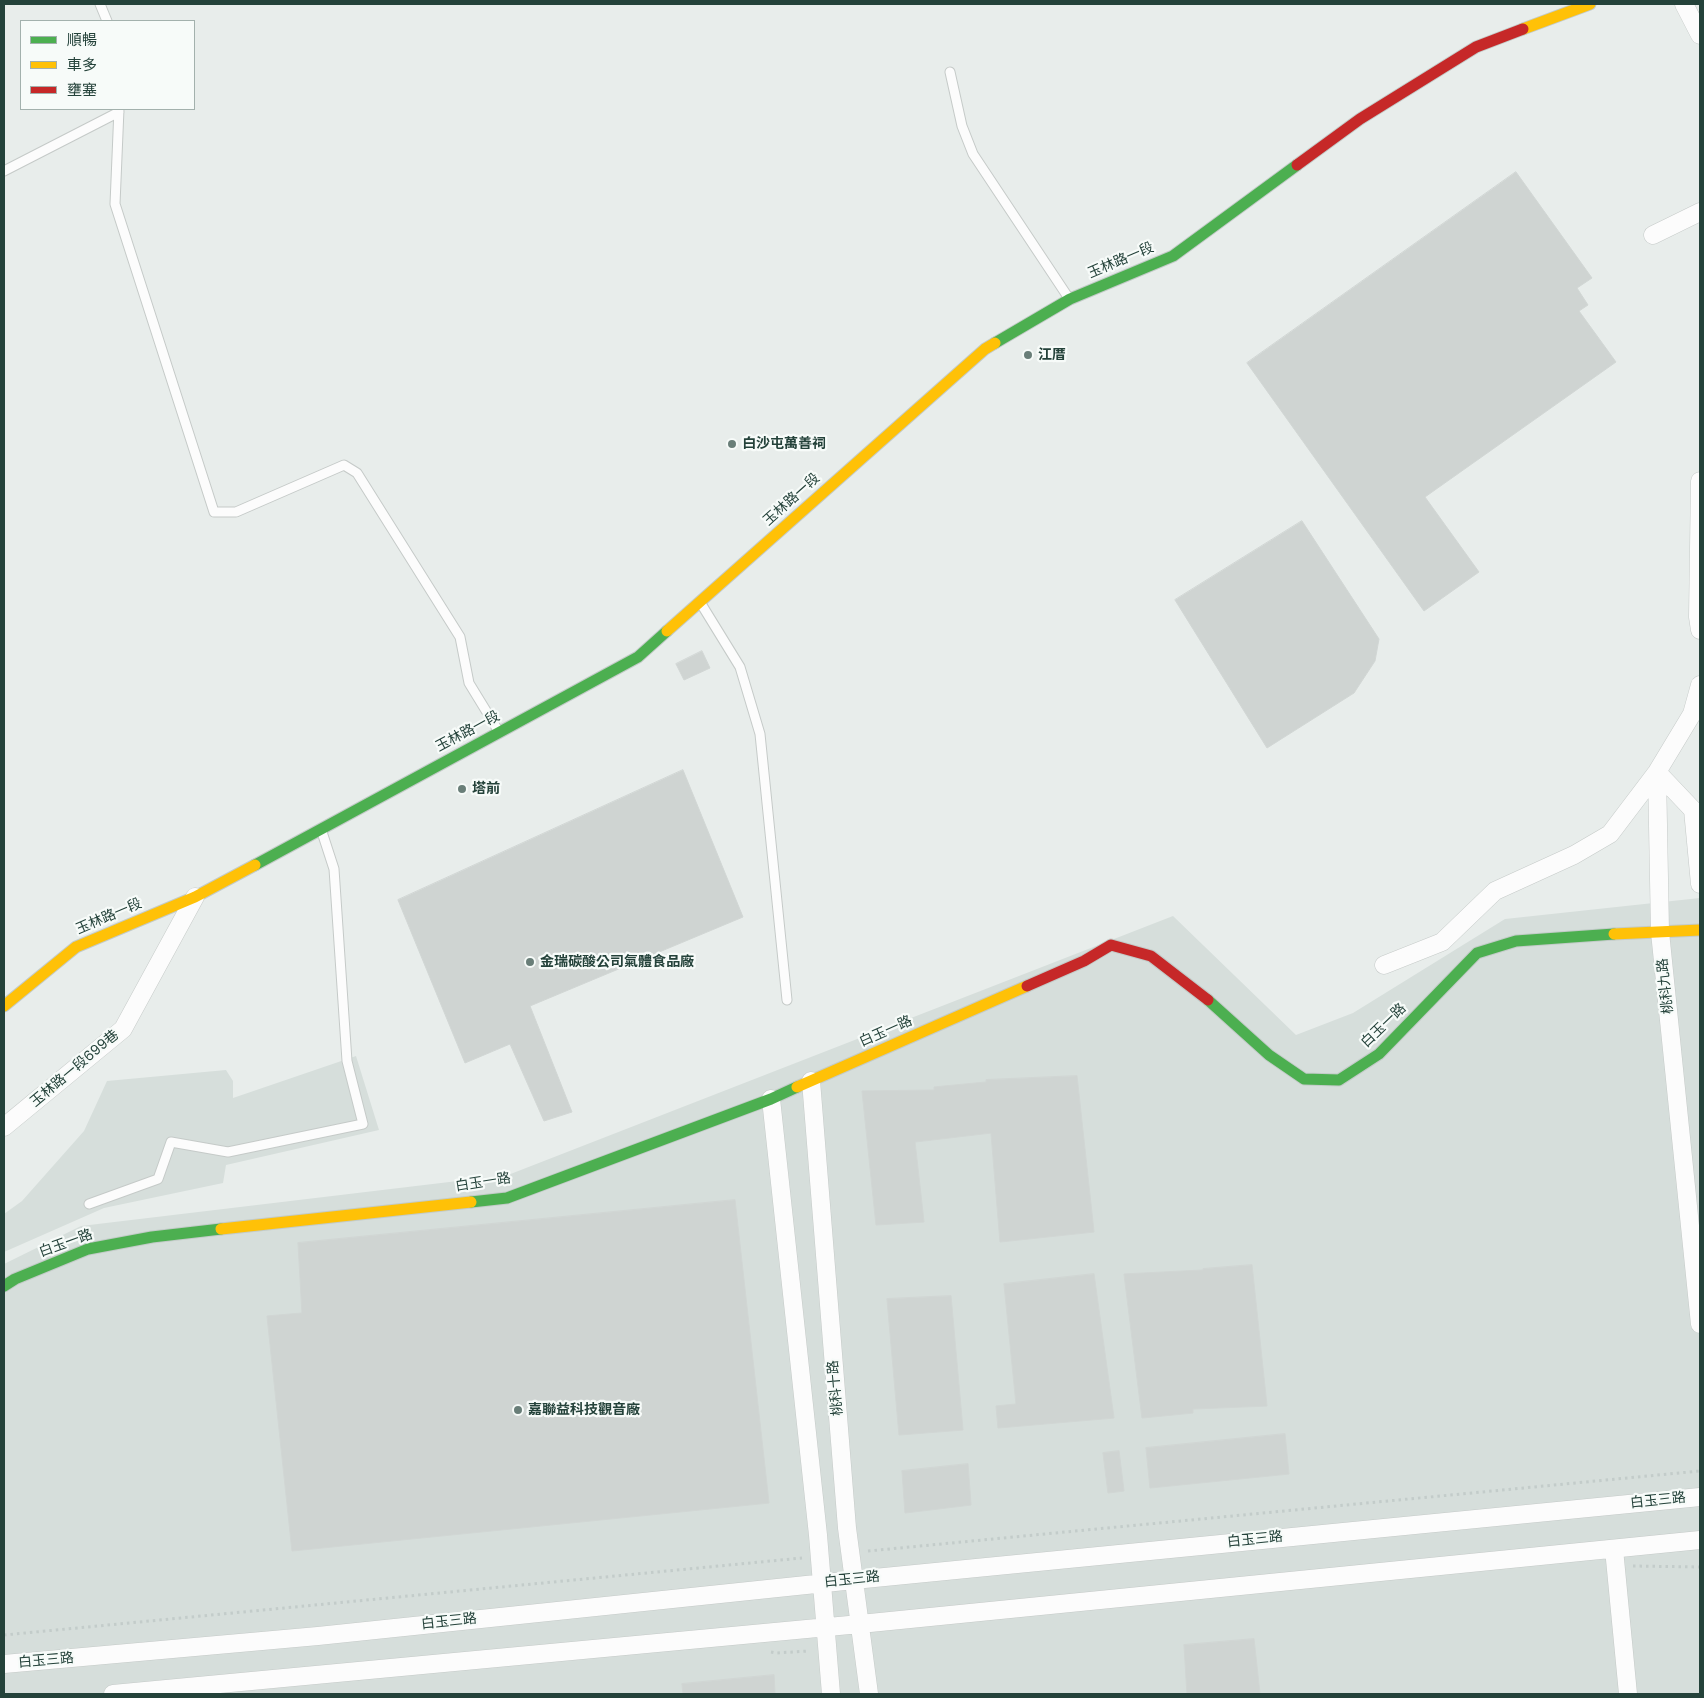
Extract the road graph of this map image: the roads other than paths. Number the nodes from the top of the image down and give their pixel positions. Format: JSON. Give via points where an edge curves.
{"nodes":[{"id":1,"x":100,"y":4,"type":"edge"},
{"id":2,"x":1590,"y":4,"type":"edge"},
{"id":3,"x":1684,"y":4,"type":"edge"},
{"id":4,"x":107,"y":20,"type":"edge"},
{"id":5,"x":1700,"y":35,"type":"edge"},
{"id":6,"x":950,"y":72,"type":"dead end"},
{"id":7,"x":119,"y":110,"type":"edge"},
{"id":8,"x":4,"y":171,"type":"edge"},
{"id":9,"x":1700,"y":212,"type":"edge"},
{"id":10,"x":1653,"y":235,"type":"dead end"},
{"id":11,"x":1070,"y":299,"type":"junction"},
{"id":12,"x":1700,"y":481,"type":"edge"},
{"id":13,"x":700,"y":602,"type":"junction"},
{"id":14,"x":1700,"y":630,"type":"edge"},
{"id":15,"x":1700,"y":685,"type":"edge"},
{"id":16,"x":499,"y":733,"type":"junction"},
{"id":17,"x":1657,"y":772,"type":"junction"},
{"id":18,"x":321,"y":829,"type":"junction"},
{"id":19,"x":1700,"y":884,"type":"edge"},
{"id":20,"x":195,"y":897,"type":"junction"},
{"id":21,"x":1700,"y":930,"type":"edge"},
{"id":22,"x":1660,"y":932,"type":"junction"},
{"id":23,"x":1384,"y":965,"type":"dead end"},
{"id":24,"x":787,"y":1000,"type":"dead end"},
{"id":25,"x":4,"y":1006,"type":"edge"},
{"id":26,"x":811,"y":1081,"type":"junction"},
{"id":27,"x":771,"y":1099,"type":"junction"},
{"id":28,"x":4,"y":1127,"type":"edge"},
{"id":29,"x":89,"y":1204,"type":"dead end"},
{"id":30,"x":1698,"y":1280,"type":"edge"},
{"id":31,"x":4,"y":1286,"type":"edge"},
{"id":32,"x":1700,"y":1324,"type":"edge"},
{"id":33,"x":1700,"y":1497,"type":"edge"},
{"id":34,"x":1700,"y":1540,"type":"edge"},
{"id":35,"x":1614,"y":1549,"type":"junction"},
{"id":36,"x":854,"y":1580,"type":"junction"},
{"id":37,"x":822,"y":1583,"type":"junction"},
{"id":38,"x":860,"y":1624,"type":"junction"},
{"id":39,"x":826,"y":1627,"type":"junction"},
{"id":40,"x":4,"y":1664,"type":"edge"},
{"id":41,"x":113,"y":1694,"type":"edge"},
{"id":42,"x":831,"y":1694,"type":"edge"},
{"id":43,"x":869,"y":1694,"type":"edge"},
{"id":44,"x":1628,"y":1694,"type":"edge"}],
"edges":[{"from":1,"to":4,"type":"lane"},
{"from":2,"to":11,"type":"street","name":"玉林路一段","via":[[1476,47],[1360,119],[1173,256]]},
{"from":3,"to":5,"type":"street"},
{"from":6,"to":11,"type":"lane","via":[[962,126],[973,154]]},
{"from":7,"to":8,"type":"lane"},
{"from":7,"to":16,"type":"lane","via":[[115,204],[214,512],[236,512],[344,465],[357,473],[460,637],[469,683]]},
{"from":9,"to":10,"type":"street"},
{"from":11,"to":13,"type":"street","name":"玉林路一段","via":[[985,350]]},
{"from":12,"to":14,"type":"street"},
{"from":13,"to":16,"type":"street","name":"玉林路一段","via":[[638,657]]},
{"from":13,"to":24,"type":"lane","via":[[740,667],[760,734]]},
{"from":15,"to":17,"type":"street","via":[[1692,714]]},
{"from":16,"to":18,"type":"street","name":"玉林路一段"},
{"from":17,"to":19,"type":"street","via":[[1693,810]]},
{"from":17,"to":22,"type":"street","name":"桃科九路"},
{"from":17,"to":23,"type":"street","via":[[1610,834],[1574,855],[1495,891],[1442,942]]},
{"from":18,"to":20,"type":"street","name":"玉林路一段"},
{"from":18,"to":29,"type":"lane","via":[[334,869],[347,1061],[363,1124],[228,1152],[170,1142],[158,1179]]},
{"from":20,"to":25,"type":"street","name":"玉林路一段","via":[[76,947]]},
{"from":20,"to":28,"type":"street","name":"玉林路一段699巷","via":[[123,1029]]},
{"from":21,"to":22,"type":"street","name":"白玉一路"},
{"from":22,"to":26,"type":"street","name":"白玉一路","via":[[1516,941],[1477,953],[1379,1054],[1339,1080],[1304,1079],[1269,1055],[1199,992],[1151,956],[1111,945],[1084,961]]},
{"from":22,"to":30,"type":"street","name":"桃科九路"},
{"from":26,"to":27,"type":"street","name":"白玉一路"},
{"from":26,"to":36,"type":"street","name":"桃科十路","via":[[847,1528]]},
{"from":27,"to":31,"type":"street","name":"白玉一路","via":[[507,1198],[152,1237],[88,1249]]},
{"from":27,"to":37,"type":"street"},
{"from":30,"to":32,"type":"street","name":"桃科九路"},
{"from":33,"to":36,"type":"street","name":"白玉三路"},
{"from":34,"to":35,"type":"street"},
{"from":35,"to":38,"type":"street"},
{"from":35,"to":44,"type":"street"},
{"from":36,"to":37,"type":"street","name":"白玉三路"},
{"from":36,"to":38,"type":"street","name":"桃科十路"},
{"from":37,"to":39,"type":"street"},
{"from":37,"to":40,"type":"street","name":"白玉三路","via":[[318,1636]]},
{"from":38,"to":39,"type":"street"},
{"from":38,"to":43,"type":"street","name":"桃科十路"},
{"from":39,"to":41,"type":"street"},
{"from":39,"to":42,"type":"street"}]}
